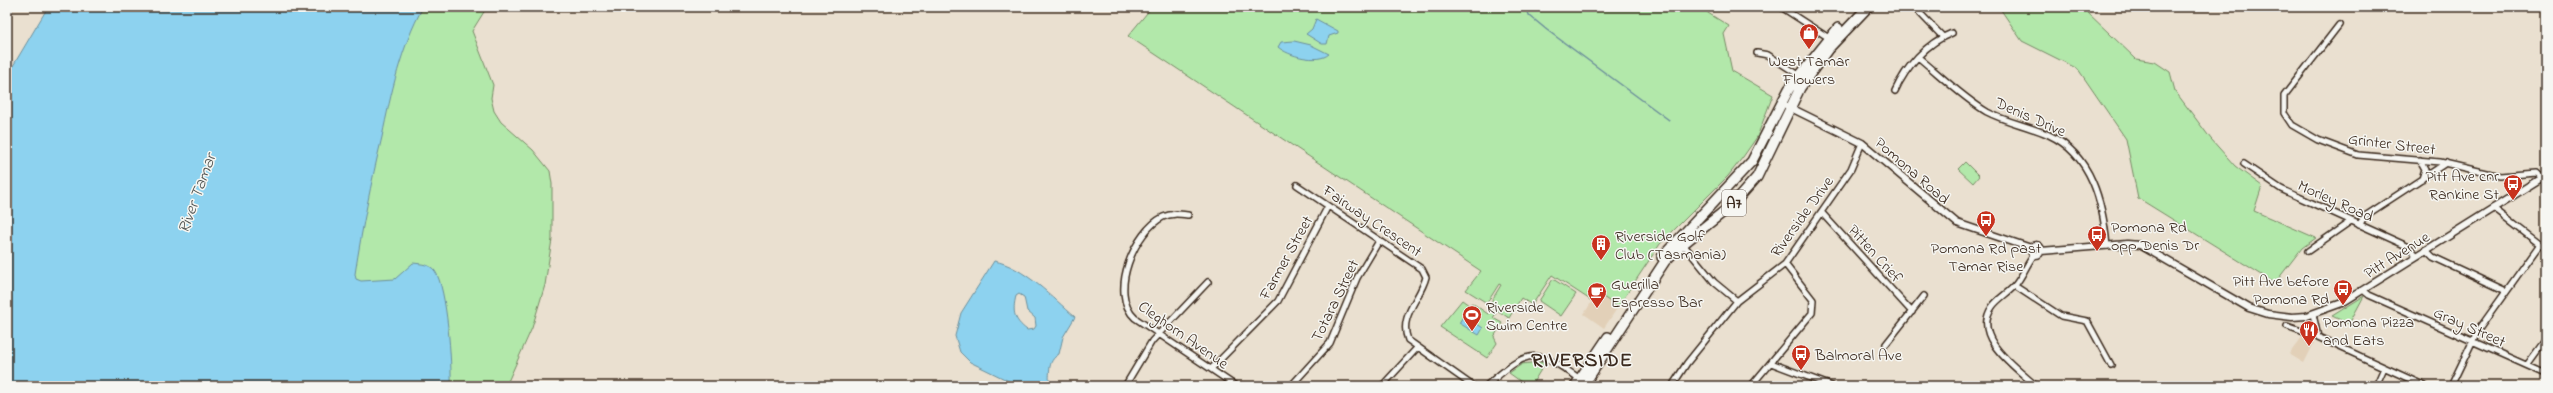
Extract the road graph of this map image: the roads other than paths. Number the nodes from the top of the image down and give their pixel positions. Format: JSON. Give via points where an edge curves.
{"nodes":[{"id":1,"x":1781,"y":7,"type":"edge"},
{"id":2,"x":1860,"y":7,"type":"edge"},
{"id":3,"x":1868,"y":7,"type":"edge"},
{"id":4,"x":1914,"y":7,"type":"edge"},
{"id":5,"x":2339,"y":25,"type":"dead end"},
{"id":6,"x":1952,"y":33,"type":"dead end"},
{"id":7,"x":1942,"y":37,"type":"junction"},
{"id":8,"x":1829,"y":38,"type":"junction"},
{"id":9,"x":1757,"y":53,"type":"dead end"},
{"id":10,"x":1918,"y":57,"type":"junction"},
{"id":11,"x":1799,"y":75,"type":"junction"},
{"id":12,"x":1895,"y":92,"type":"dead end"},
{"id":13,"x":1780,"y":103,"type":"junction"},
{"id":14,"x":1790,"y":108,"type":"junction"},
{"id":15,"x":1862,"y":143,"type":"junction"},
{"id":16,"x":2420,"y":160,"type":"junction"},
{"id":17,"x":2244,"y":164,"type":"dead end"},
{"id":18,"x":2446,"y":164,"type":"junction"},
{"id":19,"x":2544,"y":176,"type":"edge"},
{"id":20,"x":2422,"y":179,"type":"junction"},
{"id":21,"x":1297,"y":185,"type":"dead end"},
{"id":22,"x":1328,"y":206,"type":"junction"},
{"id":23,"x":2493,"y":208,"type":"junction"},
{"id":24,"x":1821,"y":212,"type":"junction"},
{"id":25,"x":1188,"y":215,"type":"dead end"},
{"id":26,"x":2351,"y":221,"type":"junction"},
{"id":27,"x":2359,"y":225,"type":"junction"},
{"id":28,"x":1379,"y":240,"type":"junction"},
{"id":29,"x":1683,"y":244,"type":"junction"},
{"id":30,"x":2540,"y":244,"type":"junction"},
{"id":31,"x":2107,"y":246,"type":"junction"},
{"id":32,"x":2031,"y":248,"type":"junction"},
{"id":33,"x":2546,"y":249,"type":"edge"},
{"id":34,"x":2426,"y":250,"type":"junction"},
{"id":35,"x":2041,"y":251,"type":"junction"},
{"id":36,"x":2308,"y":251,"type":"dead end"},
{"id":37,"x":2034,"y":255,"type":"junction"},
{"id":38,"x":2417,"y":256,"type":"junction"},
{"id":39,"x":1785,"y":264,"type":"junction"},
{"id":40,"x":1208,"y":282,"type":"dead end"},
{"id":41,"x":2015,"y":286,"type":"junction"},
{"id":42,"x":2363,"y":290,"type":"junction"},
{"id":43,"x":2506,"y":291,"type":"junction"},
{"id":44,"x":1924,"y":296,"type":"dead end"},
{"id":45,"x":1737,"y":301,"type":"junction"},
{"id":46,"x":1912,"y":312,"type":"junction"},
{"id":47,"x":2313,"y":314,"type":"junction"},
{"id":48,"x":2287,"y":326,"type":"dead end"},
{"id":49,"x":2316,"y":331,"type":"junction"},
{"id":50,"x":1159,"y":335,"type":"junction"},
{"id":51,"x":2546,"y":339,"type":"edge"},
{"id":52,"x":2471,"y":341,"type":"junction"},
{"id":53,"x":1886,"y":344,"type":"dead end"},
{"id":54,"x":1417,"y":348,"type":"junction"},
{"id":55,"x":1771,"y":363,"type":"junction"},
{"id":56,"x":2111,"y":365,"type":"dead end"},
{"id":57,"x":2527,"y":366,"type":"junction"},
{"id":58,"x":2384,"y":368,"type":"junction"},
{"id":59,"x":1211,"y":369,"type":"junction"},
{"id":60,"x":2546,"y":374,"type":"edge"},
{"id":61,"x":1580,"y":384,"type":"edge"},
{"id":62,"x":1819,"y":384,"type":"edge"},
{"id":63,"x":1125,"y":386,"type":"edge"},
{"id":64,"x":1236,"y":386,"type":"edge"},
{"id":65,"x":1291,"y":386,"type":"edge"},
{"id":66,"x":1382,"y":386,"type":"edge"},
{"id":67,"x":1473,"y":386,"type":"edge"},
{"id":68,"x":1486,"y":386,"type":"edge"},
{"id":69,"x":1672,"y":386,"type":"edge"},
{"id":70,"x":1751,"y":386,"type":"edge"},
{"id":71,"x":1832,"y":386,"type":"edge"},
{"id":72,"x":2036,"y":386,"type":"edge"},
{"id":73,"x":2376,"y":386,"type":"edge"},
{"id":74,"x":2425,"y":386,"type":"edge"},
{"id":75,"x":2451,"y":386,"type":"edge"}],
"edges":[{"from":1,"to":8,"type":"street"},
{"from":2,"to":8,"type":"highway","number":"A7"},
{"from":3,"to":14,"type":"highway","number":"A7","via":[[1828,49],[1800,88]]},
{"from":4,"to":7,"type":"street"},
{"from":5,"to":16,"type":"street","name":"Grinter Street","via":[[2284,96],[2283,108],[2287,119],[2292,125],[2318,140],[2347,153]]},
{"from":6,"to":7,"type":"street"},
{"from":7,"to":10,"type":"street"},
{"from":8,"to":11,"type":"highway","number":"A7"},
{"from":9,"to":11,"type":"street","via":[[1768,55]]},
{"from":10,"to":12,"type":"street"},
{"from":10,"to":31,"type":"street","name":"Denis Drive","via":[[1987,112],[2050,135],[2069,148],[2086,168],[2092,180],[2105,222]]},
{"from":11,"to":13,"type":"highway","number":"A7"},
{"from":13,"to":14,"type":"street","name":"Pomona Road"},
{"from":13,"to":61,"type":"highway","number":"A7","via":[[1752,161],[1662,257]]},
{"from":14,"to":15,"type":"street","name":"Pomona Road"},
{"from":14,"to":29,"type":"highway","number":"A7","via":[[1766,160],[1744,193]]},
{"from":15,"to":24,"type":"street","name":"Riverside Drive","via":[[1851,169]]},
{"from":15,"to":32,"type":"street","name":"Pomona Road","via":[[1956,223]]},
{"from":16,"to":18,"type":"street","name":"Grinter Street"},
{"from":16,"to":20,"type":"street","via":[[2424,169]]},
{"from":17,"to":26,"type":"street","name":"Morley Road","via":[[2281,189]]},
{"from":18,"to":19,"type":"street","name":"Grinter Street","via":[[2489,174],[2536,173]]},
{"from":18,"to":20,"type":"street"},
{"from":19,"to":23,"type":"street","name":"Pitt Avenue"},
{"from":20,"to":27,"type":"street","via":[[2365,216]]},
{"from":21,"to":22,"type":"street","name":"Fairway Crescent"},
{"from":22,"to":28,"type":"street","name":"Fairway Crescent"},
{"from":22,"to":59,"type":"street","name":"Farmer Street","via":[[1278,301]]},
{"from":23,"to":30,"type":"street"},
{"from":23,"to":34,"type":"street","name":"Pitt Avenue"},
{"from":24,"to":39,"type":"street","name":"Riverside Drive"},
{"from":24,"to":46,"type":"street","name":"Pitten Crief"},
{"from":25,"to":50,"type":"street","name":"Cleghorn Avenue","via":[[1170,214],[1151,226],[1132,254],[1124,280],[1124,297],[1130,313]]},
{"from":26,"to":27,"type":"street","name":"Morley Road"},
{"from":26,"to":36,"type":"street"},
{"from":27,"to":38,"type":"street","name":"Morley Road","via":[[2409,247]]},
{"from":28,"to":54,"type":"street","name":"Fairway Crescent","via":[[1425,272],[1425,282],[1414,300],[1406,329],[1408,340]]},
{"from":28,"to":65,"type":"street","name":"Totara Street","via":[[1357,278],[1330,343]]},
{"from":29,"to":45,"type":"street","via":[[1714,282]]},
{"from":29,"to":61,"type":"highway","number":"A7","via":[[1665,261]]},
{"from":30,"to":33,"type":"street"},
{"from":30,"to":43,"type":"street"},
{"from":31,"to":35,"type":"street"},
{"from":31,"to":47,"type":"street","name":"Pitt Avenue","via":[[2143,246],[2249,308],[2284,317]]},
{"from":32,"to":35,"type":"street","name":"Pomona Road","via":[[2038,246]]},
{"from":32,"to":37,"type":"street"},
{"from":34,"to":38,"type":"street","name":"Pitt Avenue"},
{"from":34,"to":43,"type":"street","via":[[2433,257]]},
{"from":35,"to":37,"type":"street"},
{"from":37,"to":41,"type":"street"},
{"from":38,"to":42,"type":"street","name":"Pitt Avenue"},
{"from":39,"to":45,"type":"street","name":"Riverside Drive"},
{"from":39,"to":55,"type":"street","via":[[1811,296],[1813,308],[1809,317]]},
{"from":40,"to":50,"type":"street"},
{"from":41,"to":56,"type":"street","via":[[2061,316],[2087,320]]},
{"from":41,"to":72,"type":"street","via":[[1991,308],[1987,330],[1995,346]]},
{"from":42,"to":47,"type":"street","name":"Pitt Avenue","via":[[2337,306]]},
{"from":42,"to":52,"type":"street","name":"Gray Street"},
{"from":43,"to":52,"type":"street"},
{"from":44,"to":46,"type":"street"},
{"from":45,"to":69,"type":"street","name":"Riverside Drive","via":[[1687,363]]},
{"from":46,"to":53,"type":"street"},
{"from":47,"to":49,"type":"street"},
{"from":48,"to":49,"type":"street","via":[[2307,333]]},
{"from":49,"to":58,"type":"street","via":[[2320,338]]},
{"from":50,"to":59,"type":"street","name":"Cleghorn Avenue"},
{"from":50,"to":63,"type":"street","via":[[1152,341]]},
{"from":51,"to":57,"type":"street"},
{"from":52,"to":57,"type":"street","name":"Gray Street"},
{"from":52,"to":75,"type":"street"},
{"from":54,"to":66,"type":"street"},
{"from":54,"to":67,"type":"street","name":"Fairway Crescent"},
{"from":55,"to":62,"type":"street"},
{"from":55,"to":70,"type":"street"},
{"from":57,"to":60,"type":"street","name":"Gray Street"},
{"from":58,"to":73,"type":"street"},
{"from":58,"to":74,"type":"street"},
{"from":59,"to":64,"type":"street","name":"Cleghorn Avenue"},
{"from":61,"to":68,"type":"street","via":[[1546,358],[1531,356],[1515,362]]},
{"from":62,"to":71,"type":"street"}]}
